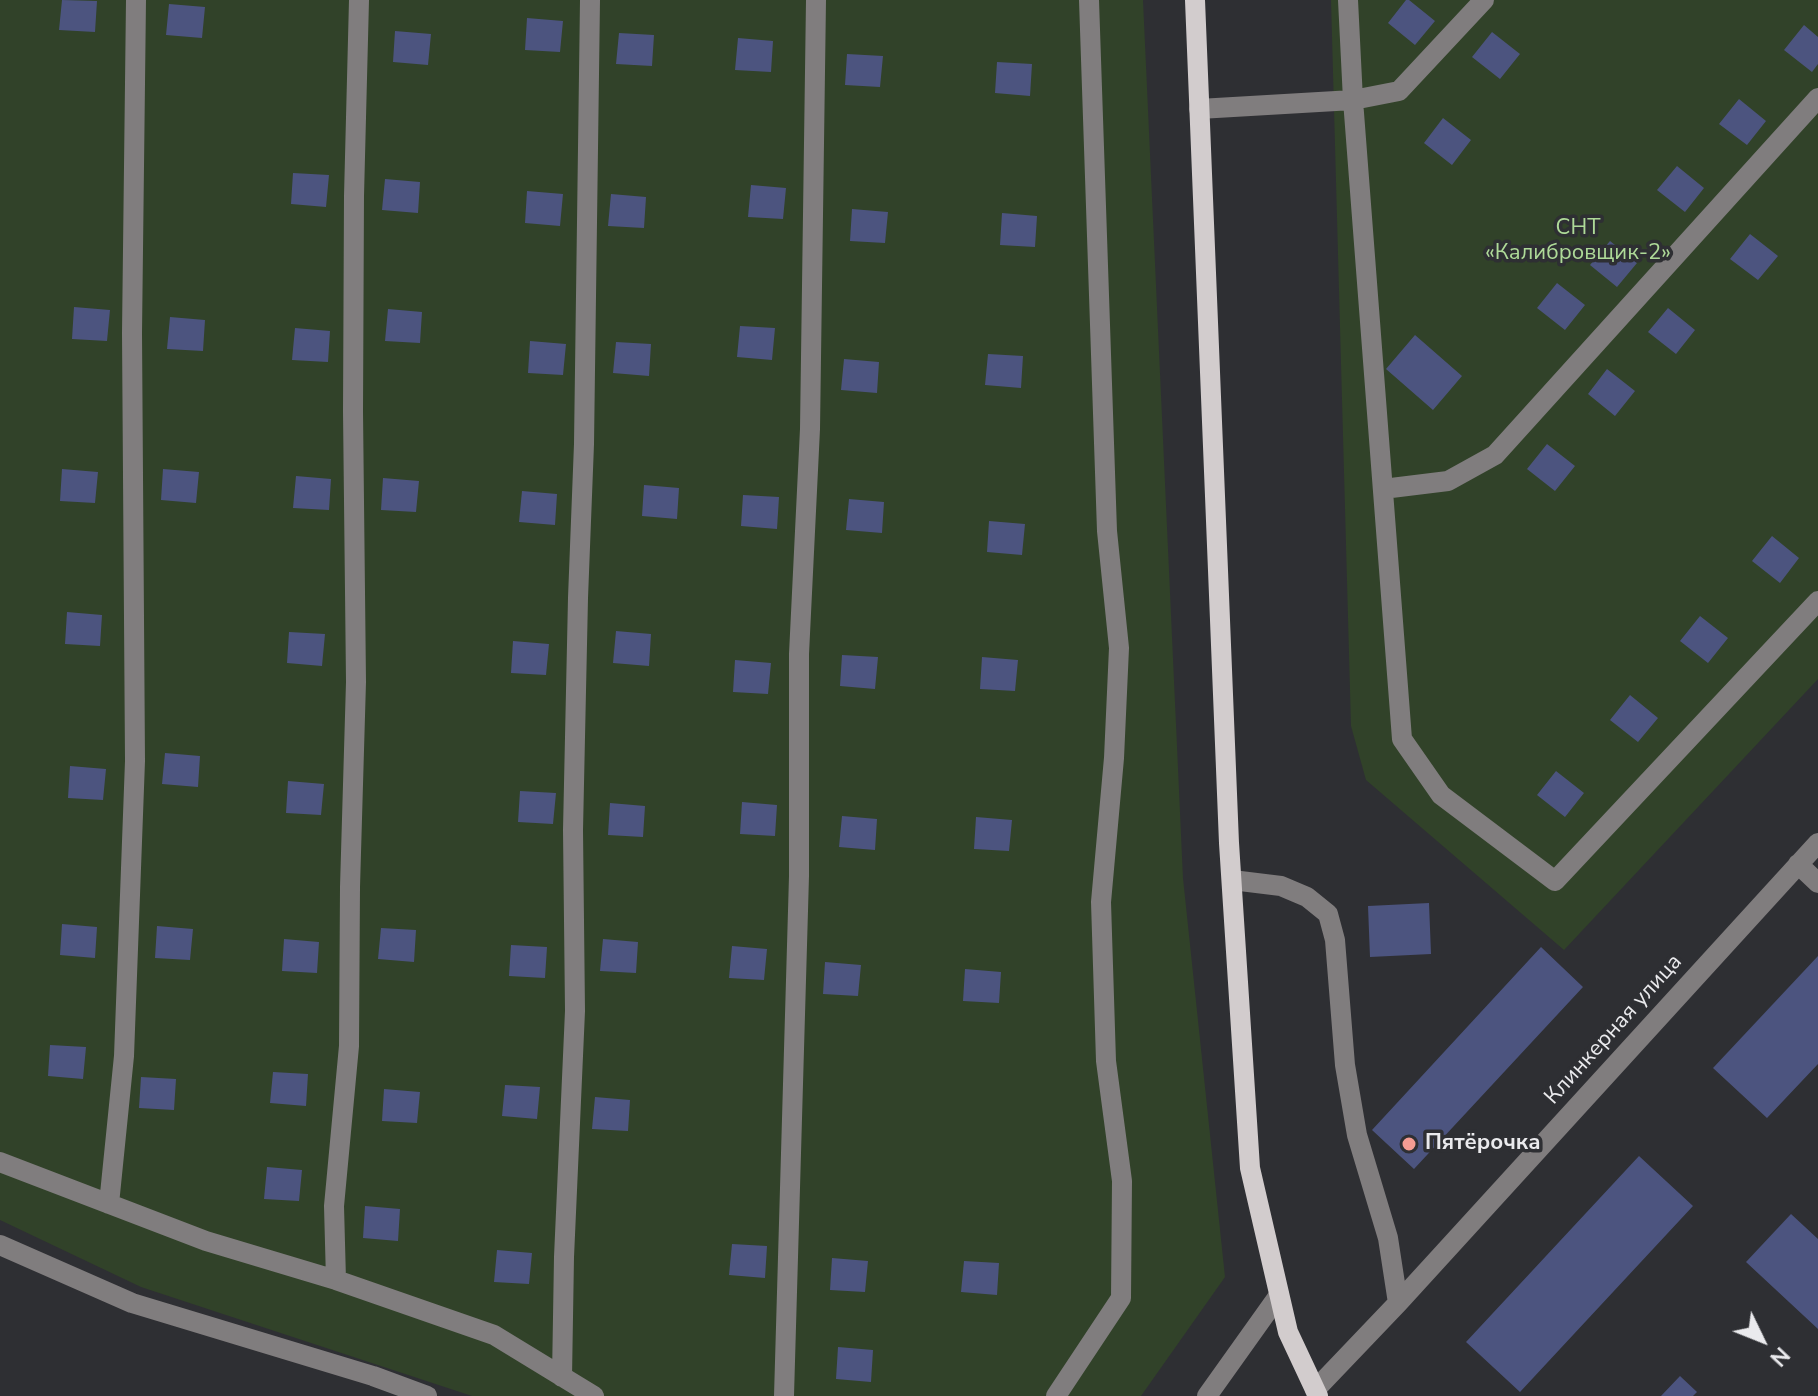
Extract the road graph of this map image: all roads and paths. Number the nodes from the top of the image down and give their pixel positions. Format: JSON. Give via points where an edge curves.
{"nodes":[{"id":1,"x":136,"y":0,"type":"edge"},
{"id":2,"x":359,"y":0,"type":"edge"},
{"id":3,"x":590,"y":0,"type":"edge"},
{"id":4,"x":816,"y":0,"type":"edge"},
{"id":5,"x":1089,"y":0,"type":"edge"},
{"id":6,"x":1195,"y":0,"type":"edge"},
{"id":7,"x":1348,"y":0,"type":"edge"},
{"id":8,"x":1484,"y":0,"type":"edge"},
{"id":9,"x":1818,"y":98,"type":"edge"},
{"id":10,"x":1353,"y":100,"type":"junction"},
{"id":11,"x":1199,"y":109,"type":"junction"},
{"id":12,"x":1383,"y":489,"type":"junction"},
{"id":13,"x":1818,"y":601,"type":"edge"},
{"id":14,"x":1818,"y":843,"type":"edge"},
{"id":15,"x":1798,"y":864,"type":"junction"},
{"id":16,"x":1232,"y":880,"type":"junction"},
{"id":17,"x":1818,"y":883,"type":"edge"},
{"id":18,"x":0,"y":1162,"type":"edge"},
{"id":19,"x":109,"y":1204,"type":"junction"},
{"id":20,"x":0,"y":1245,"type":"edge"},
{"id":21,"x":336,"y":1280,"type":"junction"},
{"id":22,"x":1279,"y":1295,"type":"junction"},
{"id":23,"x":1398,"y":1303,"type":"junction"},
{"id":24,"x":562,"y":1377,"type":"junction"},
{"id":25,"x":1317,"y":1393,"type":"edge"},
{"id":26,"x":427,"y":1396,"type":"edge"},
{"id":27,"x":594,"y":1396,"type":"edge"},
{"id":28,"x":784,"y":1396,"type":"edge"},
{"id":29,"x":1056,"y":1396,"type":"edge"},
{"id":30,"x":1207,"y":1396,"type":"edge"}],
"edges":[{"from":1,"to":19,"type":"street","via":[[135,761],[124,1056]]},
{"from":2,"to":21,"type":"street","via":[[353,411],[356,682],[349,1046],[334,1206]]},
{"from":3,"to":24,"type":"street","via":[[573,830],[575,1011]]},
{"from":4,"to":28,"type":"street"},
{"from":5,"to":29,"type":"street","via":[[1107,531],[1119,648],[1101,902],[1106,1061],[1122,1181],[1121,1298]]},
{"from":6,"to":11,"type":"main road"},
{"from":7,"to":10,"type":"street"},
{"from":8,"to":10,"type":"street","via":[[1399,91]]},
{"from":9,"to":12,"type":"street","via":[[1495,455],[1448,481]]},
{"from":10,"to":11,"type":"street"},
{"from":10,"to":12,"type":"street"},
{"from":11,"to":16,"type":"main road"},
{"from":12,"to":13,"type":"street","via":[[1402,739],[1441,795],[1555,881]]},
{"from":14,"to":15,"type":"street","name":"Клинкерная улица"},
{"from":15,"to":17,"type":"street"},
{"from":15,"to":23,"type":"street","name":"Клинкерная улица"},
{"from":16,"to":22,"type":"main road","via":[[1250,1168]]},
{"from":16,"to":23,"type":"street","via":[[1281,886],[1328,914],[1357,1135],[1388,1238]]},
{"from":18,"to":19,"type":"street"},
{"from":19,"to":21,"type":"street","via":[[206,1241]]},
{"from":20,"to":26,"type":"street","via":[[132,1303]]},
{"from":21,"to":24,"type":"street","via":[[494,1335]]},
{"from":22,"to":25,"type":"main road","via":[[1288,1332]]},
{"from":22,"to":30,"type":"street"},
{"from":23,"to":25,"type":"street","name":"Клинкерная улица"},
{"from":24,"to":27,"type":"street"}]}
